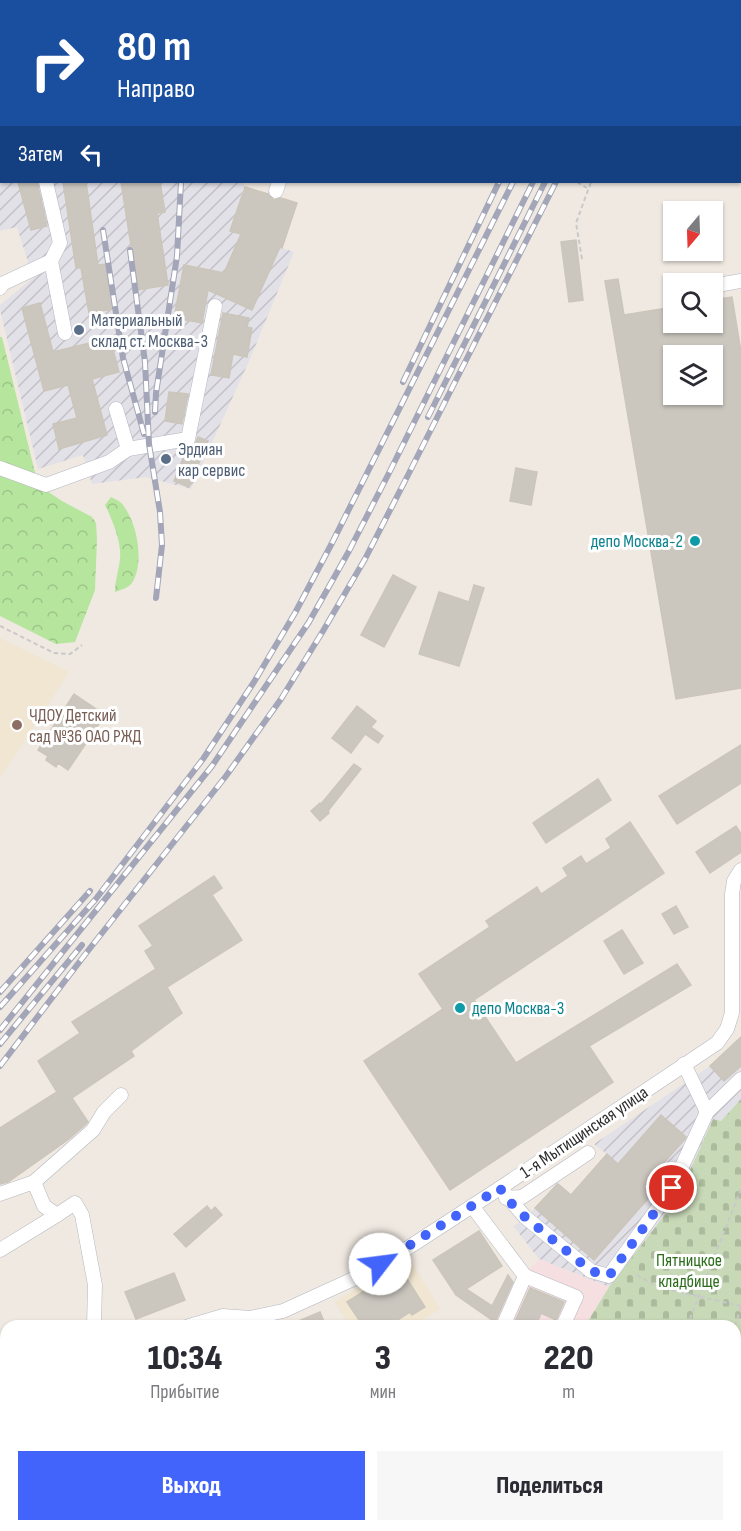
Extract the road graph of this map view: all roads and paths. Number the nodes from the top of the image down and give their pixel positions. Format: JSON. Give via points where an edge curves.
{"nodes":[{"id":1,"x":46,"y":183,"type":"edge"},
{"id":2,"x":579,"y":183,"type":"edge"},
{"id":3,"x":590,"y":183,"type":"edge"},
{"id":4,"x":588,"y":188,"type":"junction"},
{"id":5,"x":582,"y":260,"type":"dead end"},
{"id":6,"x":51,"y":261,"type":"junction"},
{"id":7,"x":741,"y":281,"type":"edge"},
{"id":8,"x":723,"y":284,"type":"edge"},
{"id":9,"x":0,"y":288,"type":"edge"},
{"id":10,"x":215,"y":306,"type":"dead end"},
{"id":11,"x":65,"y":333,"type":"dead end"},
{"id":12,"x":116,"y":409,"type":"dead end"},
{"id":13,"x":128,"y":449,"type":"junction"},
{"id":14,"x":0,"y":468,"type":"edge"},
{"id":15,"x":0,"y":626,"type":"edge"},
{"id":16,"x":82,"y":645,"type":"dead end"},
{"id":17,"x":741,"y":870,"type":"edge"},
{"id":18,"x":684,"y":1064,"type":"junction"},
{"id":19,"x":741,"y":1079,"type":"edge"},
{"id":20,"x":121,"y":1095,"type":"dead end"},
{"id":21,"x":707,"y":1112,"type":"junction"},
{"id":22,"x":588,"y":1153,"type":"dead end"},
{"id":23,"x":34,"y":1182,"type":"junction"},
{"id":24,"x":741,"y":1190,"type":"edge"},
{"id":25,"x":503,"y":1193,"type":"junction"},
{"id":26,"x":0,"y":1194,"type":"edge"},
{"id":27,"x":472,"y":1206,"type":"junction"},
{"id":28,"x":57,"y":1215,"type":"junction"},
{"id":29,"x":0,"y":1250,"type":"edge"},
{"id":30,"x":637,"y":1275,"type":"dead end"},
{"id":31,"x":525,"y":1276,"type":"junction"},
{"id":32,"x":697,"y":1296,"type":"junction"},
{"id":33,"x":741,"y":1306,"type":"edge"},
{"id":34,"x":94,"y":1320,"type":"edge"},
{"id":35,"x":209,"y":1320,"type":"edge"},
{"id":36,"x":269,"y":1320,"type":"edge"},
{"id":37,"x":506,"y":1320,"type":"edge"},
{"id":38,"x":566,"y":1320,"type":"edge"},
{"id":39,"x":689,"y":1320,"type":"edge"}],
"edges":[{"from":1,"to":6,"type":"street","via":[[60,243]]},
{"from":2,"to":4,"type":"path"},
{"from":3,"to":4,"type":"path"},
{"from":4,"to":5,"type":"path","via":[[576,223]]},
{"from":6,"to":9,"type":"street"},
{"from":6,"to":11,"type":"street"},
{"from":7,"to":8,"type":"street"},
{"from":10,"to":13,"type":"street","via":[[188,439]]},
{"from":12,"to":13,"type":"street"},
{"from":13,"to":14,"type":"street","via":[[109,462],[46,485]]},
{"from":15,"to":16,"type":"path","via":[[54,652],[69,654]]},
{"from":17,"to":18,"type":"street","name":"1-я Мытищинская улица","via":[[732,894],[730,1021],[717,1042]]},
{"from":18,"to":21,"type":"street"},
{"from":18,"to":25,"type":"street","name":"1-я Мытищинская улица"},
{"from":19,"to":21,"type":"street"},
{"from":20,"to":23,"type":"street","via":[[93,1130]]},
{"from":21,"to":25,"type":"street","via":[[672,1188],[609,1276],[591,1271],[525,1217]]},
{"from":22,"to":25,"type":"street","via":[[522,1197]]},
{"from":23,"to":26,"type":"street"},
{"from":23,"to":28,"type":"street","via":[[44,1206]]},
{"from":24,"to":32,"type":"path"},
{"from":25,"to":27,"type":"street","name":"1-я Мытищинская улица"},
{"from":27,"to":31,"type":"street"},
{"from":27,"to":36,"type":"street","name":"1-я Мытищинская улица","via":[[360,1276]]},
{"from":28,"to":29,"type":"street"},
{"from":28,"to":34,"type":"street","via":[[75,1203],[82,1215],[95,1285]]},
{"from":30,"to":32,"type":"path","via":[[657,1287]]},
{"from":31,"to":37,"type":"street"},
{"from":31,"to":38,"type":"street","via":[[576,1297]]},
{"from":32,"to":33,"type":"path"},
{"from":32,"to":39,"type":"path"},
{"from":35,"to":36,"type":"street","name":"1-я Мытищинская улица","via":[[223,1316]]}]}
